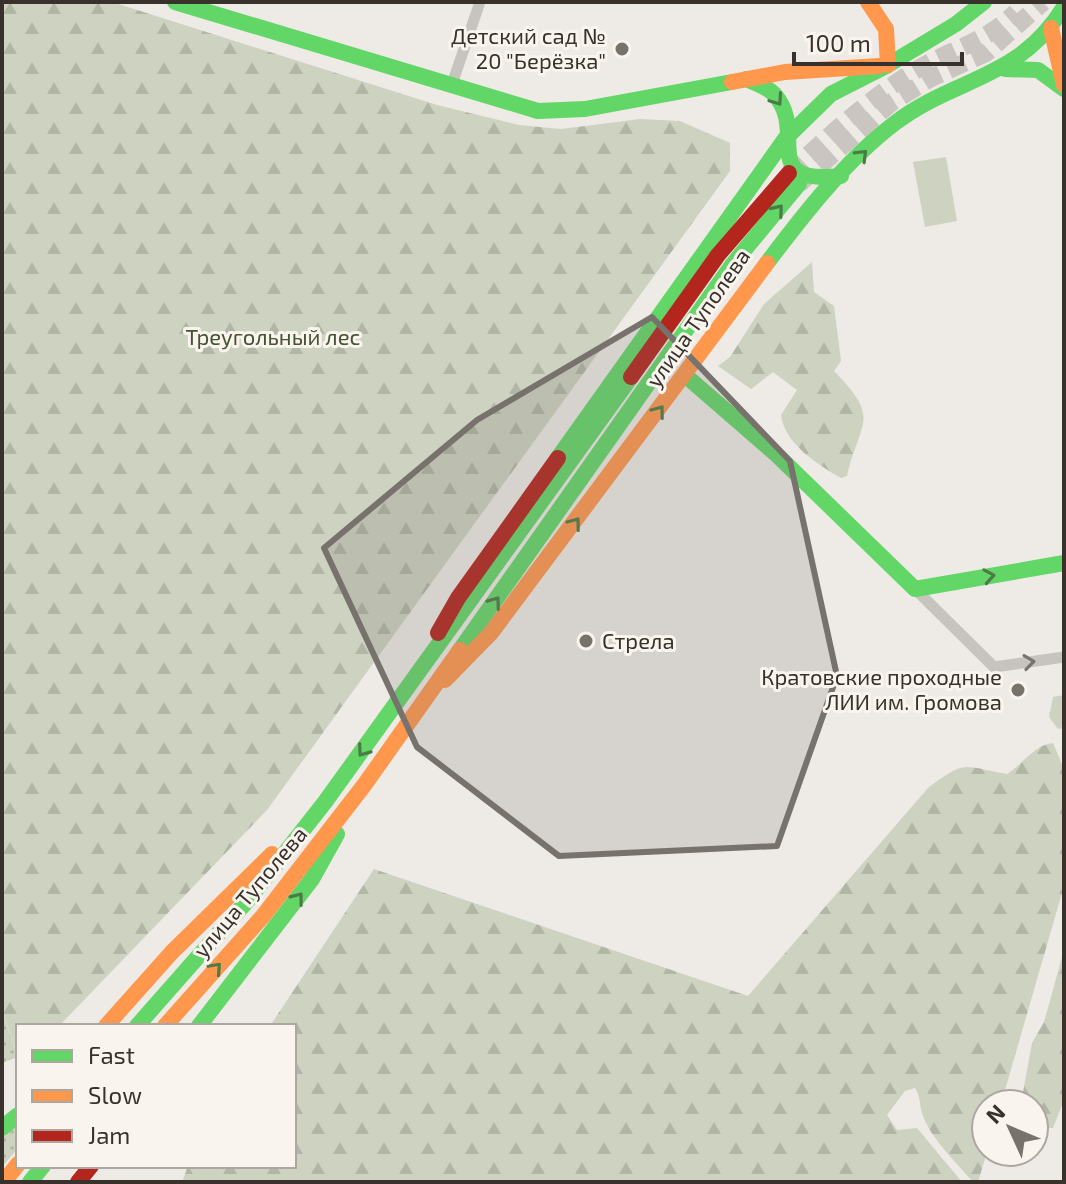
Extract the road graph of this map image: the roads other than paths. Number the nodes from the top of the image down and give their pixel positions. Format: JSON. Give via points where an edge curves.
{"nodes":[{"id":1,"x":175,"y":2,"type":"edge"},
{"id":2,"x":480,"y":2,"type":"edge"},
{"id":3,"x":868,"y":2,"type":"edge"},
{"id":4,"x":984,"y":2,"type":"edge"},
{"id":5,"x":1058,"y":13,"type":"edge"},
{"id":6,"x":886,"y":29,"type":"junction"},
{"id":7,"x":926,"y":40,"type":"junction"},
{"id":8,"x":888,"y":65,"type":"junction"},
{"id":9,"x":1003,"y":69,"type":"junction"},
{"id":10,"x":744,"y":78,"type":"junction"},
{"id":11,"x":451,"y":87,"type":"junction"},
{"id":12,"x":1064,"y":87,"type":"edge"},
{"id":13,"x":785,"y":139,"type":"junction"},
{"id":14,"x":841,"y":176,"type":"junction"},
{"id":15,"x":686,"y":376,"type":"junction"},
{"id":16,"x":1064,"y":563,"type":"edge"},
{"id":17,"x":915,"y":589,"type":"junction"},
{"id":18,"x":1064,"y":657,"type":"edge"},
{"id":19,"x":400,"y":700,"type":"junction"},
{"id":20,"x":416,"y":710,"type":"junction"},
{"id":21,"x":365,"y":784,"type":"junction"},
{"id":22,"x":325,"y":802,"type":"junction"},
{"id":23,"x":108,"y":1024,"type":"edge"},
{"id":24,"x":139,"y":1024,"type":"edge"},
{"id":25,"x":167,"y":1024,"type":"edge"},
{"id":26,"x":201,"y":1024,"type":"edge"}],
"edges":[{"from":1,"to":11,"type":"main road"},
{"from":2,"to":11,"type":"street"},
{"from":3,"to":6,"type":"main road"},
{"from":4,"to":7,"type":"main road","name":"улица Туполева"},
{"from":5,"to":9,"type":"main road","name":"улица Туполева"},
{"from":5,"to":12,"type":"main road"},
{"from":6,"to":7,"type":"main road"},
{"from":6,"to":8,"type":"main road"},
{"from":7,"to":8,"type":"main road","name":"улица Туполева"},
{"from":8,"to":10,"type":"main road"},
{"from":8,"to":13,"type":"main road","name":"улица Туполева","via":[[831,94]]},
{"from":9,"to":12,"type":"main road","via":[[1025,66],[1046,72]]},
{"from":14,"to":9,"type":"main road","name":"улица Туполева","one_way":true,"via":[[893,124]]},
{"from":10,"to":11,"type":"main road","via":[[585,109],[538,111]]},
{"from":10,"to":13,"type":"main road","one_way":true,"via":[[778,98],[786,113]]},
{"from":13,"to":14,"type":"main road","via":[[785,155],[801,174],[823,180]]},
{"from":13,"to":19,"type":"main road","name":"улица Туполева","via":[[458,598]]},
{"from":14,"to":15,"type":"main road","name":"улица Туполева","via":[[771,253]]},
{"from":15,"to":17,"type":"main road","via":[[777,455]]},
{"from":20,"to":15,"type":"main road","name":"улица Туполева","one_way":true,"via":[[491,633]]},
{"from":17,"to":16,"type":"main road","one_way":true},
{"from":17,"to":18,"type":"street","one_way":true,"via":[[994,667]]},
{"from":20,"to":19,"type":"main road","name":"улица Туполева","one_way":true,"via":[[794,179],[718,255]]},
{"from":19,"to":22,"type":"main road","name":"улица Туполева","one_way":true},
{"from":20,"to":21,"type":"main road","name":"улица Туполева"},
{"from":25,"to":21,"type":"main road","name":"улица Туполева","one_way":true,"via":[[263,916]]},
{"from":26,"to":21,"type":"main road","name":"улица Туполева","one_way":true,"via":[[312,879]]},
{"from":22,"to":23,"type":"main road","name":"улица Туполева","via":[[172,952]]},
{"from":22,"to":24,"type":"main road","name":"улица Туполева"}]}
